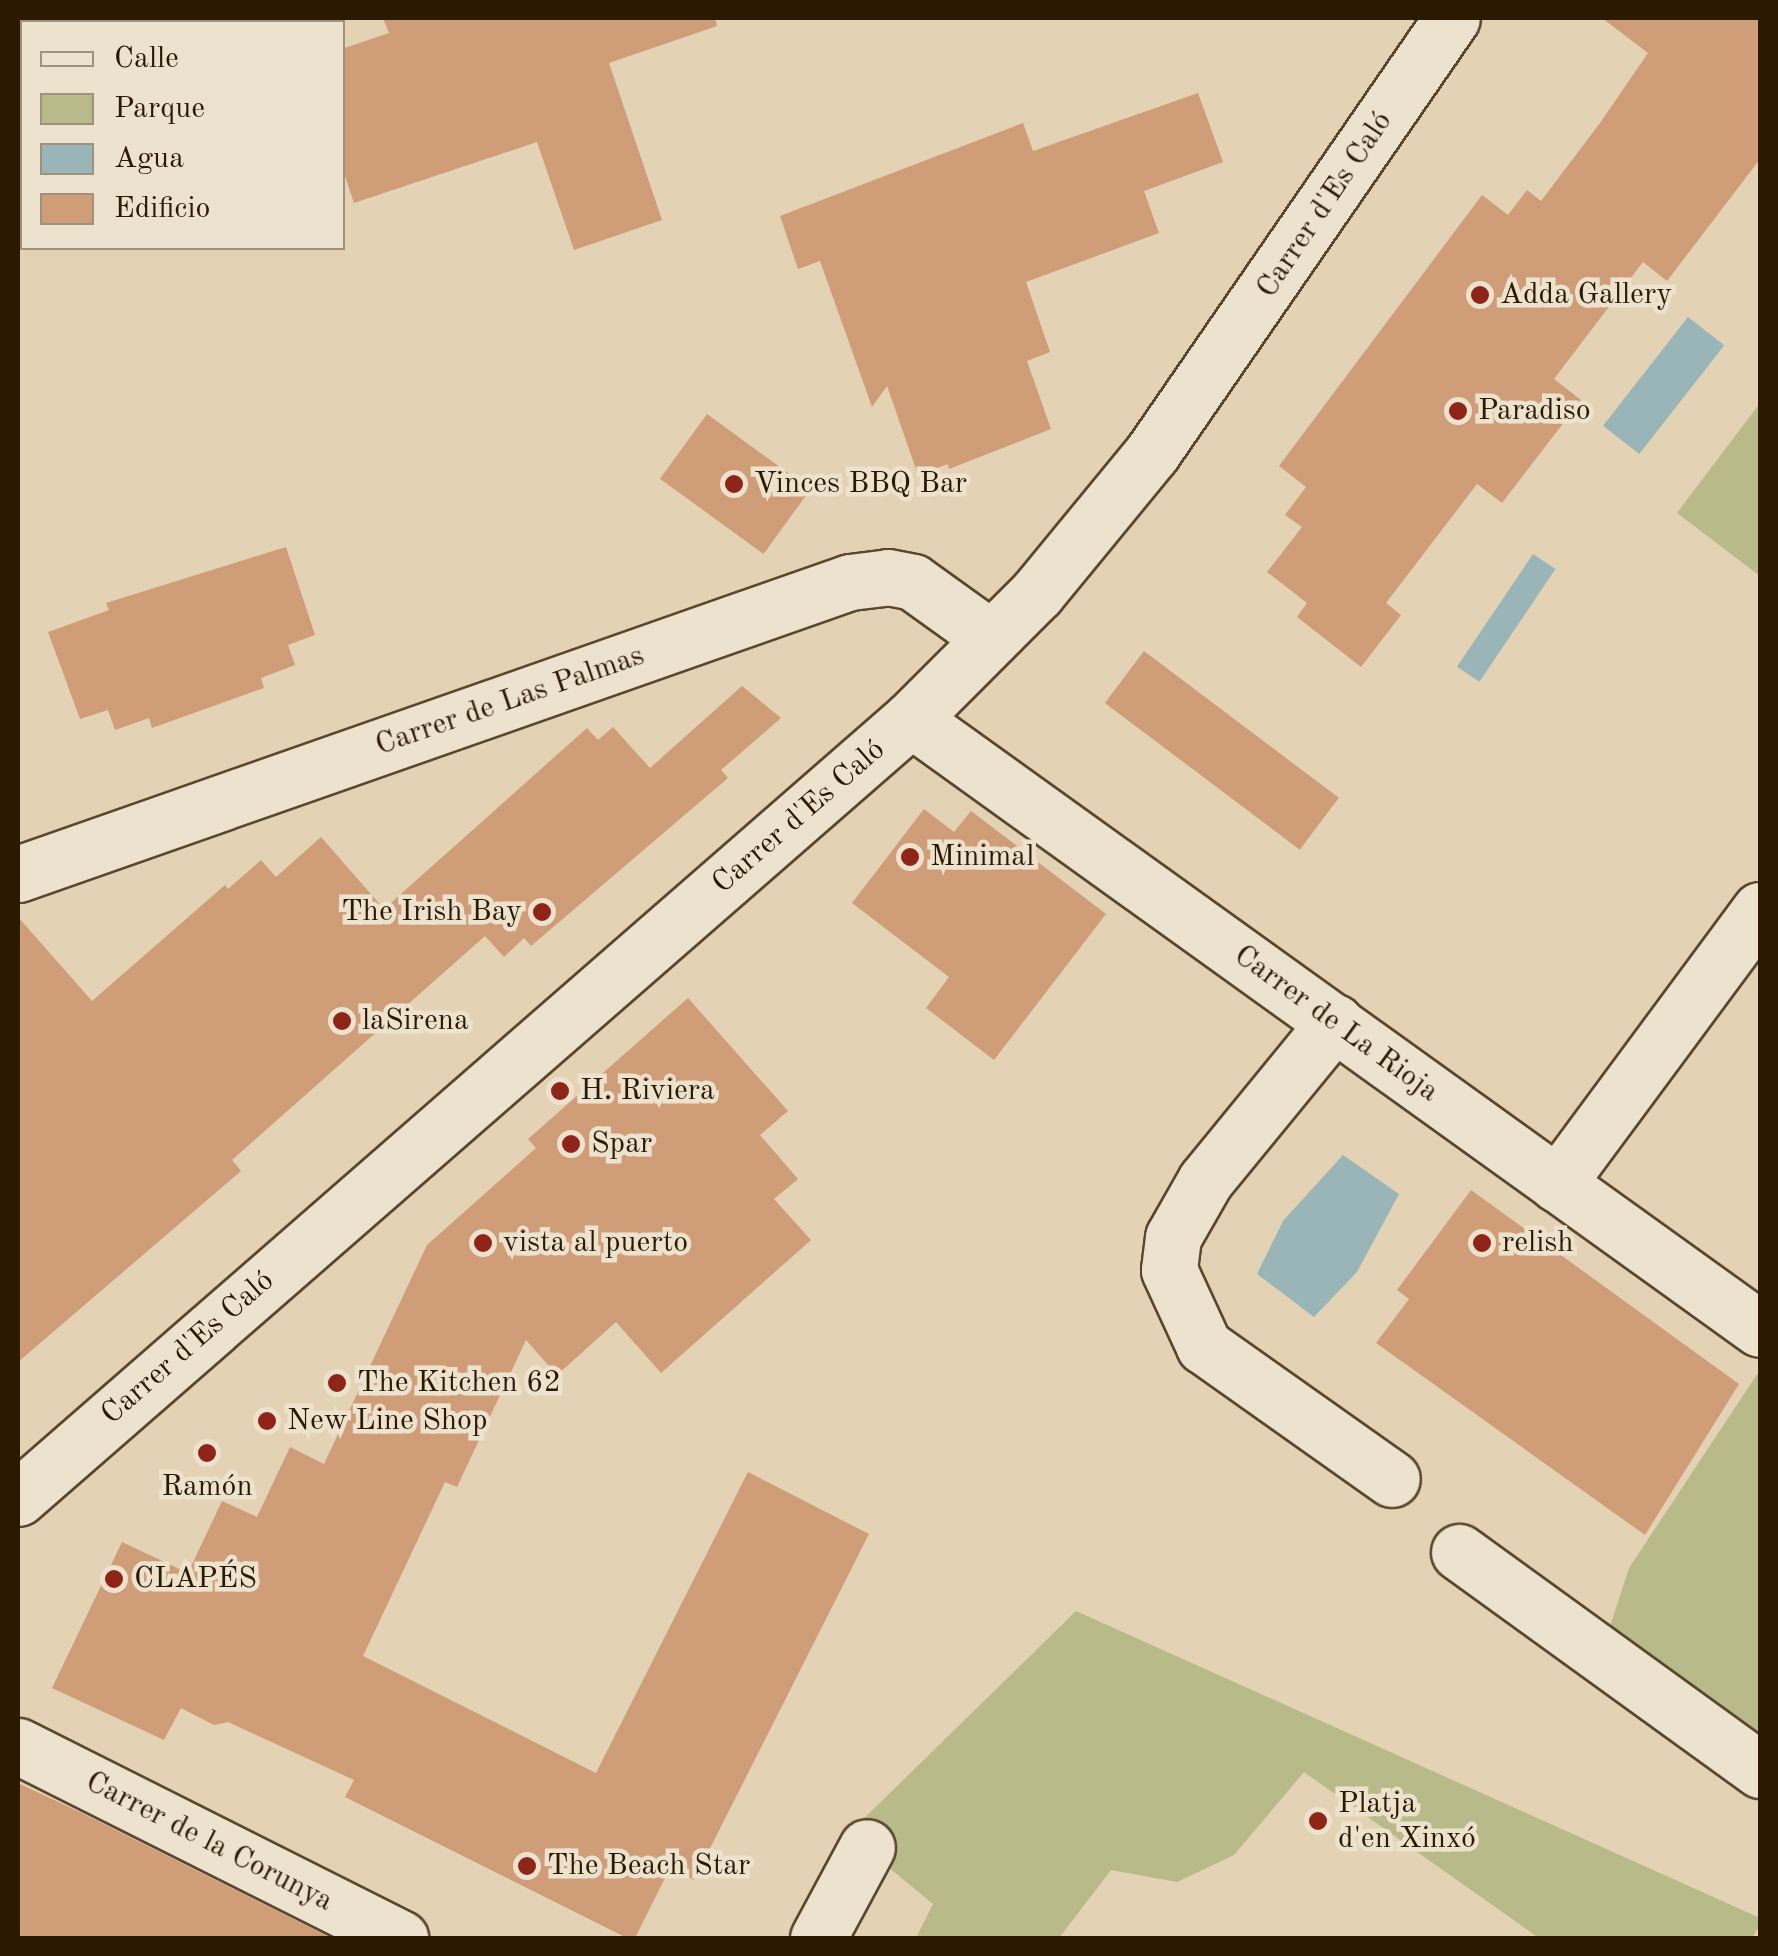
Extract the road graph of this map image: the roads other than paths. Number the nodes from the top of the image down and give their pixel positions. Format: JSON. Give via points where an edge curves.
{"nodes":[{"id":1,"x":1452,"y":18,"type":"edge"},
{"id":2,"x":991,"y":638,"type":"junction"},
{"id":3,"x":912,"y":719,"type":"junction"},
{"id":4,"x":18,"y":874,"type":"edge"},
{"id":5,"x":1760,"y":910,"type":"edge"},
{"id":6,"x":1335,"y":1022,"type":"junction"},
{"id":7,"x":1558,"y":1184,"type":"junction"},
{"id":8,"x":1760,"y":1328,"type":"edge"},
{"id":9,"x":1392,"y":1480,"type":"dead end"},
{"id":10,"x":18,"y":1498,"type":"edge"},
{"id":11,"x":1459,"y":1552,"type":"dead end"},
{"id":12,"x":18,"y":1746,"type":"edge"},
{"id":13,"x":1760,"y":1770,"type":"edge"},
{"id":14,"x":868,"y":1847,"type":"dead end"},
{"id":15,"x":400,"y":1938,"type":"edge"},
{"id":16,"x":818,"y":1938,"type":"edge"}],
"edges":[{"from":1,"to":2,"type":"street","name":"Carrer d'Es Caló","via":[[1152,453],[1038,593]]},
{"from":2,"to":3,"type":"street","name":"Carrer d'Es Caló"},
{"from":2,"to":4,"type":"street","name":"Carrer de Las Palmas","via":[[913,582],[850,582]]},
{"from":3,"to":6,"type":"street","name":"Carrer de La Rioja"},
{"from":3,"to":10,"type":"street","name":"Carrer d'Es Caló"},
{"from":5,"to":7,"type":"street"},
{"from":6,"to":7,"type":"street","name":"Carrer de La Rioja"},
{"from":6,"to":9,"type":"street","via":[[1205,1181],[1173,1238],[1169,1270],[1204,1346]]},
{"from":7,"to":8,"type":"street","name":"Carrer de La Rioja"},
{"from":11,"to":13,"type":"street"},
{"from":12,"to":15,"type":"street","name":"Carrer de la Corunya"},
{"from":14,"to":16,"type":"street"}]}
